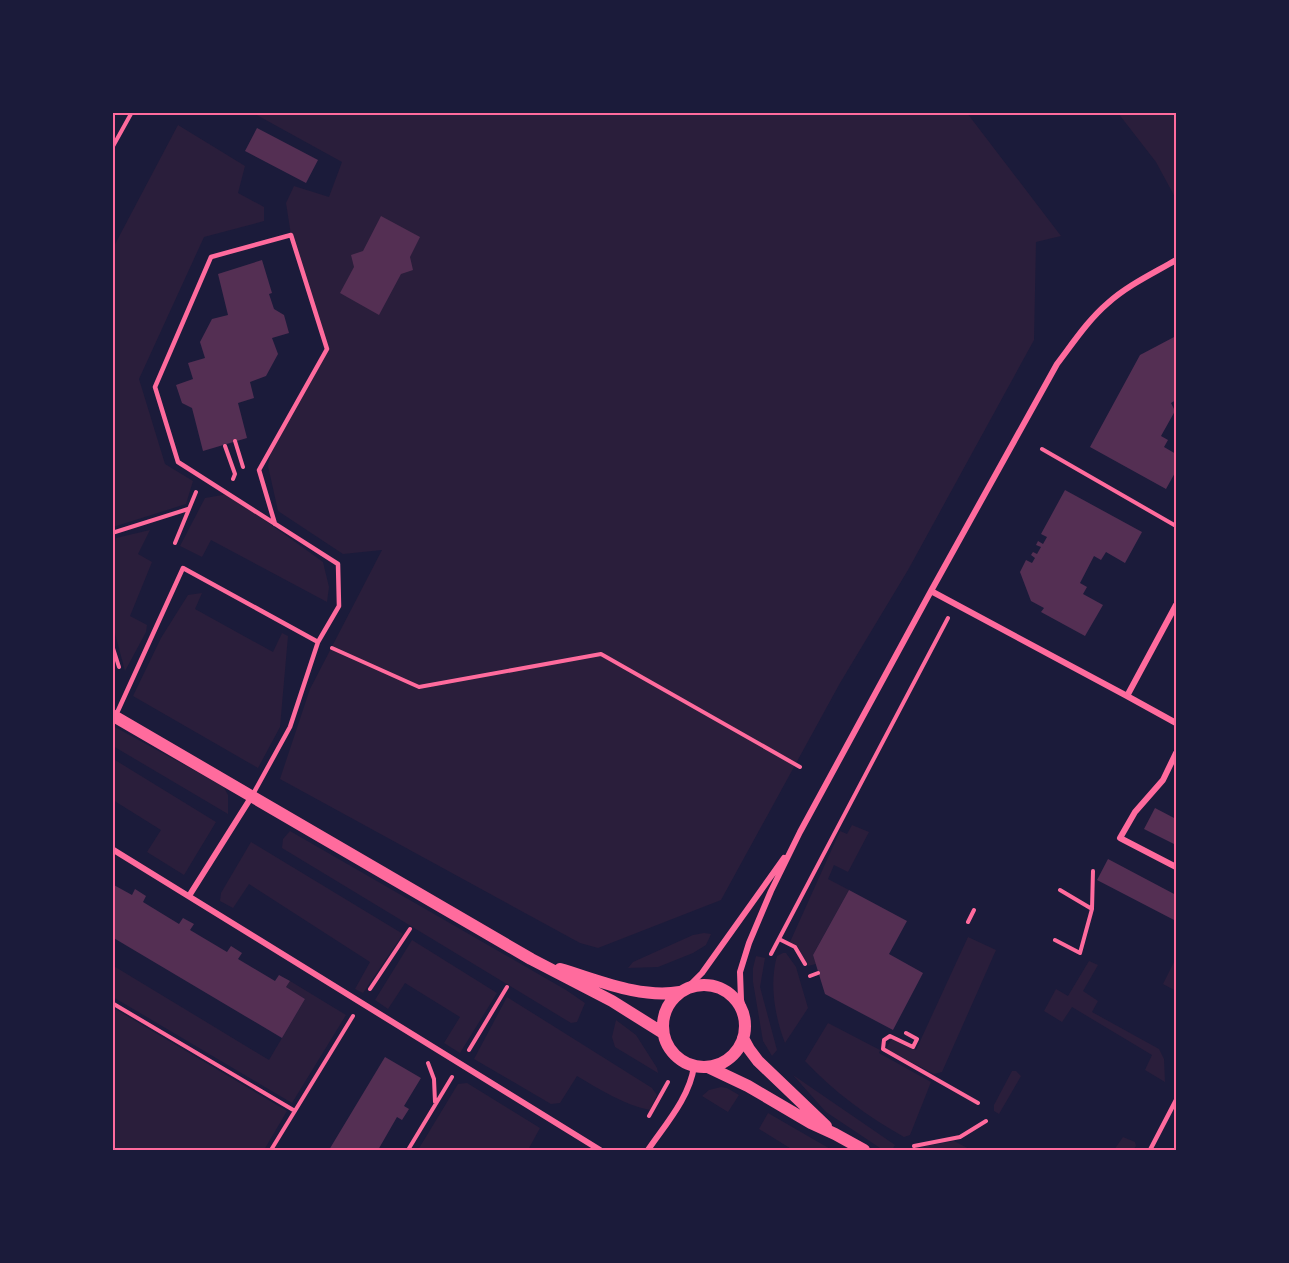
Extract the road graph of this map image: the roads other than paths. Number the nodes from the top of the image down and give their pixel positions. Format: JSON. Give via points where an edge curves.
{"nodes":[{"id":1,"x":1176,"y":260,"type":"edge"},
{"id":2,"x":275,"y":524,"type":"junction"},
{"id":3,"x":931,"y":591,"type":"junction"},
{"id":4,"x":1176,"y":604,"type":"edge"},
{"id":5,"x":318,"y":642,"type":"junction"},
{"id":6,"x":1127,"y":696,"type":"junction"},
{"id":7,"x":114,"y":716,"type":"edge"},
{"id":8,"x":1176,"y":723,"type":"edge"},
{"id":9,"x":1176,"y":753,"type":"edge"},
{"id":10,"x":252,"y":796,"type":"junction"},
{"id":11,"x":800,"y":832,"type":"junction"},
{"id":12,"x":112,"y":849,"type":"edge"},
{"id":13,"x":1176,"y":867,"type":"edge"},
{"id":14,"x":189,"y":897,"type":"junction"},
{"id":15,"x":531,"y":959,"type":"junction"},
{"id":16,"x":684,"y":989,"type":"junction"},
{"id":17,"x":745,"y":1016,"type":"junction"},
{"id":18,"x":663,"y":1033,"type":"junction"},
{"id":19,"x":743,"y":1038,"type":"junction"},
{"id":20,"x":694,"y":1066,"type":"junction"},
{"id":21,"x":708,"y":1067,"type":"junction"},
{"id":22,"x":1176,"y":1100,"type":"edge"},
{"id":23,"x":835,"y":1134,"type":"junction"},
{"id":24,"x":600,"y":1150,"type":"edge"},
{"id":25,"x":648,"y":1150,"type":"edge"},
{"id":26,"x":864,"y":1150,"type":"edge"},
{"id":27,"x":1150,"y":1150,"type":"edge"}],
"edges":[{"from":1,"to":3,"type":"street","via":[[1109,302],[1082,330],[1057,364]]},
{"from":2,"to":2,"type":"lane","via":[[259,470],[327,349],[291,235],[210,257],[155,387],[178,462]]},
{"from":2,"to":5,"type":"lane","via":[[338,564],[339,606]]},
{"from":3,"to":6,"type":"street"},
{"from":3,"to":11,"type":"street"},
{"from":4,"to":6,"type":"street"},
{"from":5,"to":7,"type":"lane","via":[[183,568]]},
{"from":5,"to":10,"type":"lane","via":[[290,727]]},
{"from":6,"to":8,"type":"street"},
{"from":7,"to":10,"type":"main road"},
{"from":9,"to":13,"type":"street","via":[[1163,780],[1135,812],[1120,838]]},
{"from":10,"to":14,"type":"street"},
{"from":10,"to":15,"type":"main road"},
{"from":11,"to":16,"type":"street","via":[[702,973]]},
{"from":11,"to":17,"type":"street","via":[[745,954],[740,986]]},
{"from":12,"to":14,"type":"street"},
{"from":14,"to":24,"type":"street"},
{"from":15,"to":16,"type":"main road","via":[[624,988],[659,994]]},
{"from":15,"to":18,"type":"main road"},
{"from":16,"to":17,"type":"main road","via":[[702,984],[722,988],[739,1003]]},
{"from":16,"to":18,"type":"main road","via":[[667,1006]]},
{"from":17,"to":19,"type":"main road"},
{"from":18,"to":20,"type":"main road","via":[[670,1051]]},
{"from":19,"to":21,"type":"main road","via":[[733,1055],[722,1064]]},
{"from":19,"to":23,"type":"main road","via":[[758,1061]]},
{"from":20,"to":21,"type":"main road"},
{"from":20,"to":25,"type":"street","via":[[686,1093]]},
{"from":21,"to":23,"type":"main road"},
{"from":22,"to":27,"type":"lane"},
{"from":23,"to":26,"type":"main road"}]}
